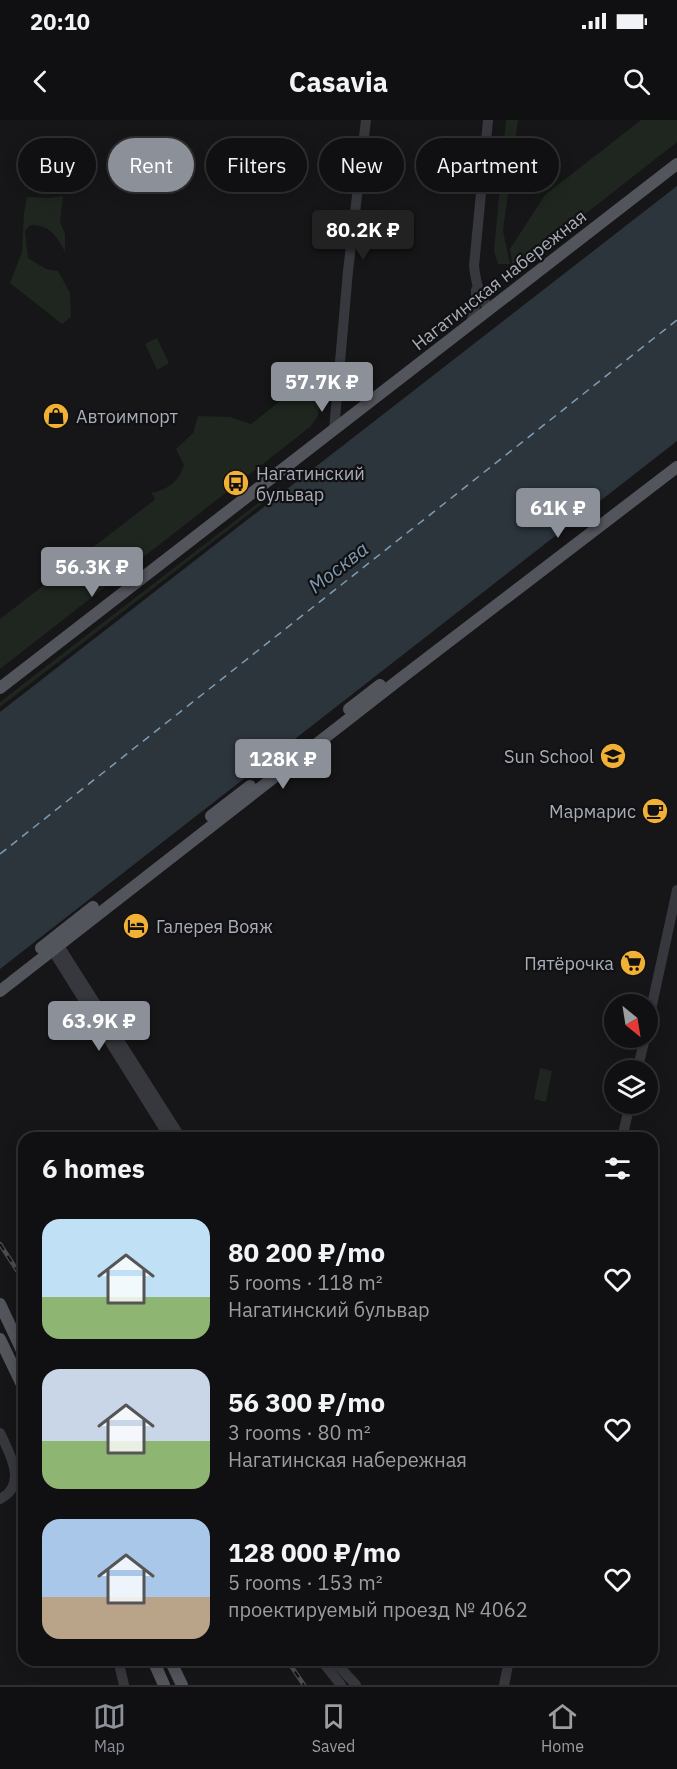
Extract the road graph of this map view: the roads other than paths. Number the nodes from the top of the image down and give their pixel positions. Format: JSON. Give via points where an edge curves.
{"nodes":[{"id":1,"x":366,"y":120,"type":"edge"},
{"id":2,"x":488,"y":120,"type":"edge"},
{"id":3,"x":677,"y":164,"type":"edge"},
{"id":4,"x":476,"y":284,"type":"junction"},
{"id":5,"x":489,"y":309,"type":"junction"},
{"id":6,"x":471,"y":324,"type":"junction"},
{"id":7,"x":337,"y":399,"type":"junction"},
{"id":8,"x":349,"y":419,"type":"junction"},
{"id":9,"x":334,"y":430,"type":"junction"},
{"id":10,"x":677,"y":467,"type":"edge"},
{"id":11,"x":0,"y":688,"type":"edge"},
{"id":12,"x":677,"y":890,"type":"edge"},
{"id":13,"x":53,"y":944,"type":"junction"},
{"id":14,"x":0,"y":981,"type":"edge"},
{"id":15,"x":0,"y":991,"type":"edge"},
{"id":16,"x":654,"y":994,"type":"edge"},
{"id":17,"x":628,"y":1114,"type":"edge"},
{"id":18,"x":166,"y":1132,"type":"edge"},
{"id":19,"x":177,"y":1132,"type":"edge"},
{"id":20,"x":623,"y":1132,"type":"edge"},
{"id":21,"x":0,"y":1304,"type":"edge"},
{"id":22,"x":0,"y":1339,"type":"edge"},
{"id":23,"x":18,"y":1342,"type":"edge"},
{"id":24,"x":18,"y":1376,"type":"edge"},
{"id":25,"x":0,"y":1433,"type":"edge"},
{"id":26,"x":0,"y":1499,"type":"edge"},
{"id":27,"x":119,"y":1666,"type":"edge"},
{"id":28,"x":156,"y":1666,"type":"edge"},
{"id":29,"x":173,"y":1666,"type":"edge"},
{"id":30,"x":328,"y":1666,"type":"edge"},
{"id":31,"x":337,"y":1666,"type":"edge"},
{"id":32,"x":508,"y":1666,"type":"edge"},
{"id":33,"x":349,"y":1683,"type":"edge"},
{"id":34,"x":124,"y":1685,"type":"edge"},
{"id":35,"x":164,"y":1685,"type":"edge"},
{"id":36,"x":182,"y":1685,"type":"edge"},
{"id":37,"x":504,"y":1685,"type":"edge"}],
"edges":[{"from":1,"to":7,"type":"street"},
{"from":2,"to":4,"type":"street","via":[[474,266]]},
{"from":3,"to":5,"type":"main road","name":"Нагатинская набережная"},
{"from":4,"to":5,"type":"street"},
{"from":4,"to":6,"type":"street"},
{"from":5,"to":6,"type":"main road","name":"Нагатинская набережная"},
{"from":6,"to":8,"type":"main road","name":"Нагатинская набережная"},
{"from":7,"to":8,"type":"street"},
{"from":7,"to":9,"type":"street"},
{"from":8,"to":9,"type":"main road","name":"Нагатинская набережная"},
{"from":9,"to":11,"type":"main road","name":"Нагатинская набережная"},
{"from":10,"to":13,"type":"main road","via":[[497,606],[395,673]]},
{"from":12,"to":16,"type":"street"},
{"from":13,"to":14,"type":"main road"},
{"from":13,"to":15,"type":"main road"},
{"from":13,"to":18,"type":"street"},
{"from":13,"to":19,"type":"street"},
{"from":17,"to":20,"type":"street"},
{"from":21,"to":23,"type":"main road"},
{"from":22,"to":24,"type":"main road"},
{"from":25,"to":26,"type":"street","via":[[11,1456],[15,1485]]},
{"from":27,"to":34,"type":"street"},
{"from":28,"to":35,"type":"main road"},
{"from":29,"to":36,"type":"main road"},
{"from":30,"to":33,"type":"street"},
{"from":31,"to":33,"type":"street"},
{"from":32,"to":37,"type":"street"}]}
